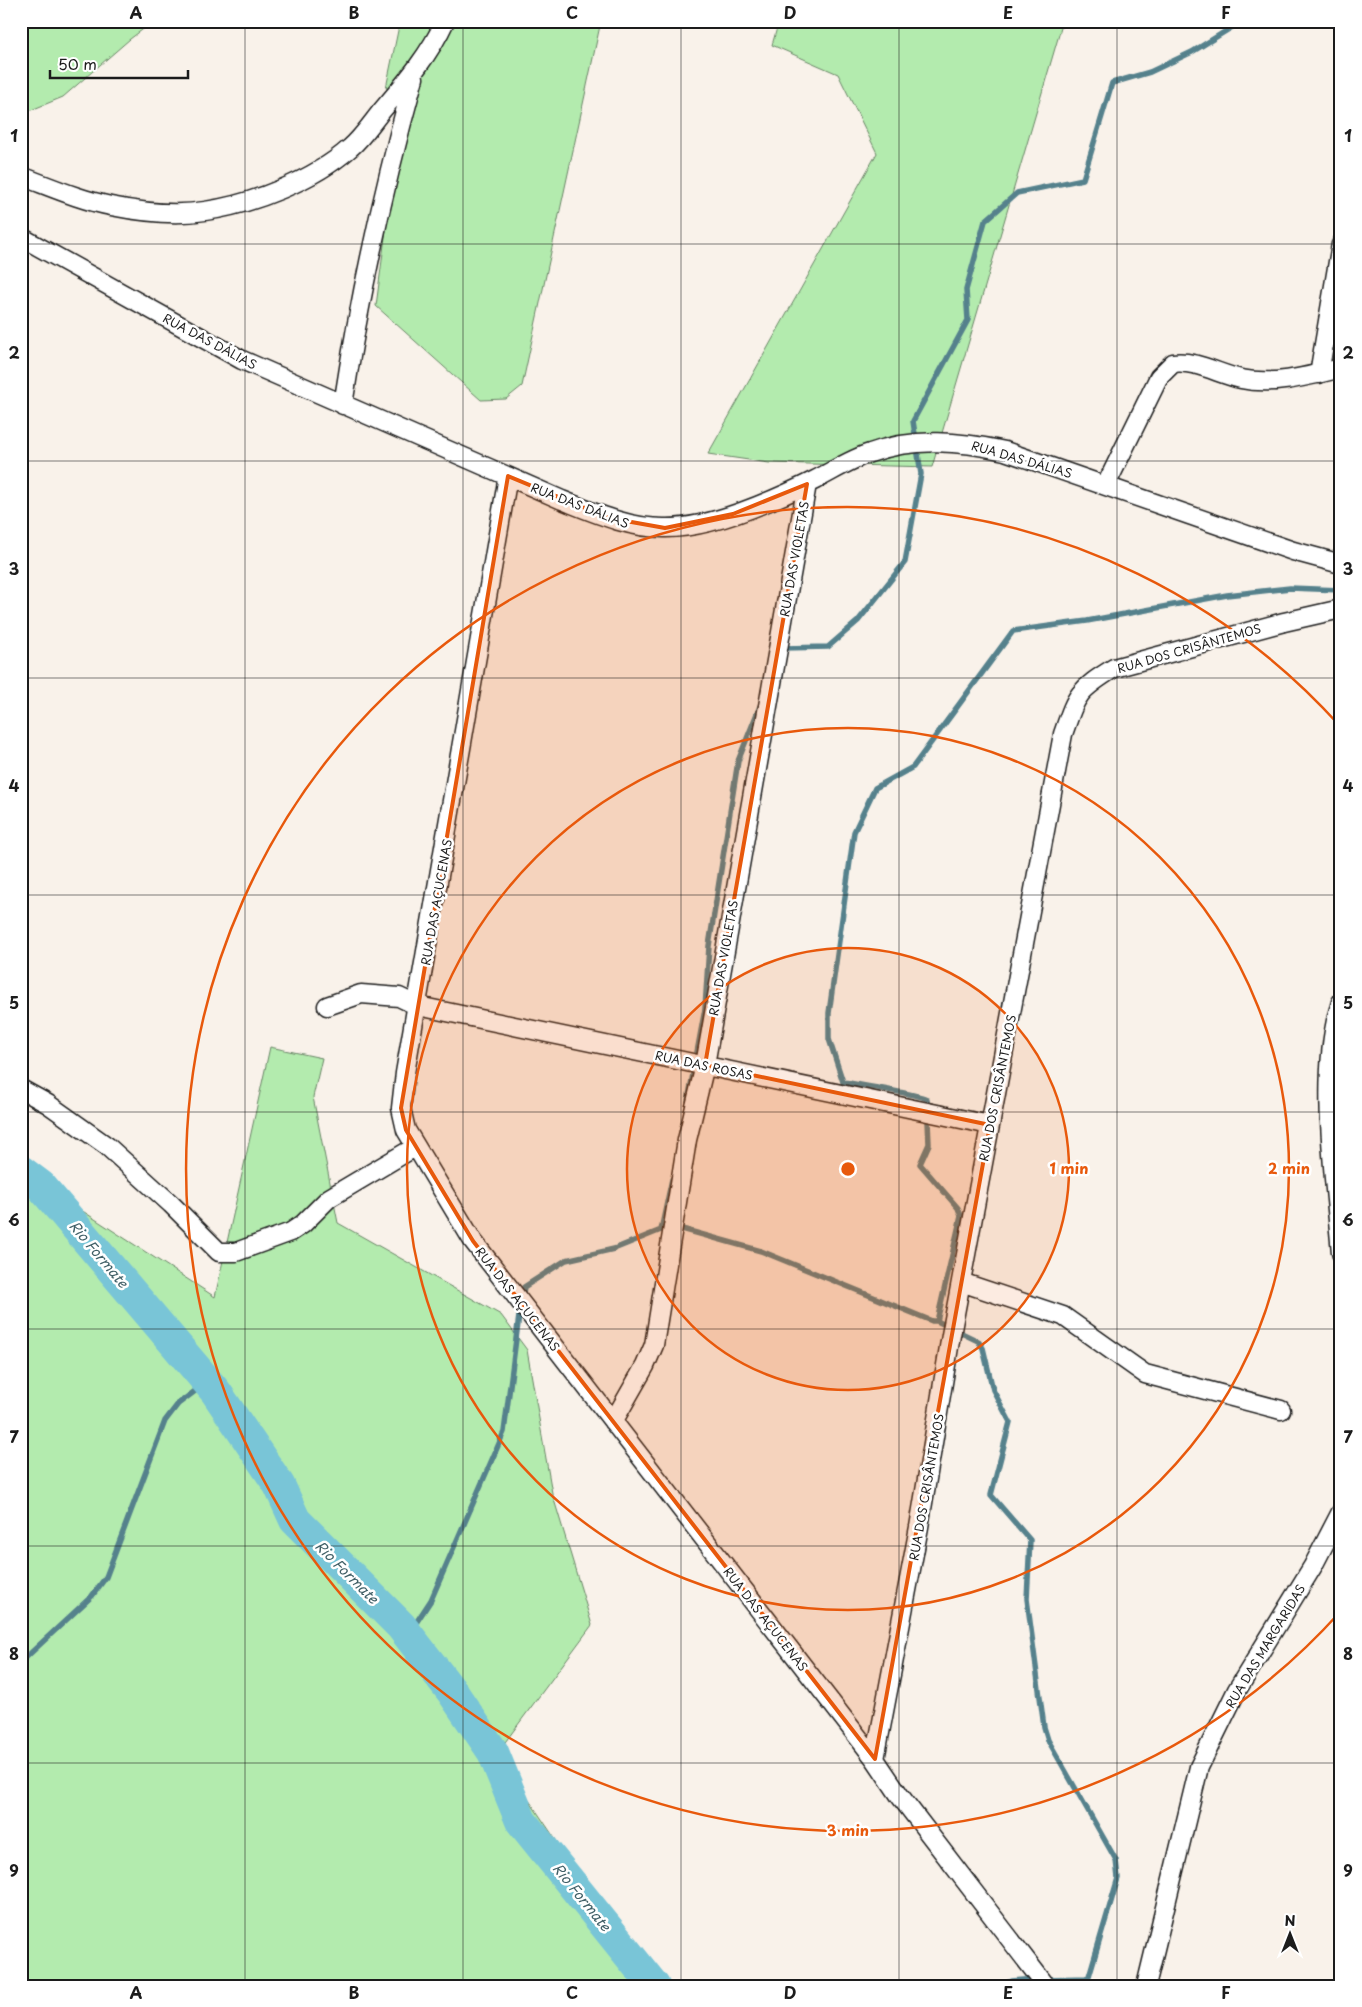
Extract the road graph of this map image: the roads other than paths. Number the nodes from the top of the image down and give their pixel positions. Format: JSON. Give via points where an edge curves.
{"nodes":[{"id":1,"x":445,"y":21,"type":"edge"},
{"id":2,"x":415,"y":72,"type":"junction"},
{"id":3,"x":21,"y":176,"type":"edge"},
{"id":4,"x":21,"y":237,"type":"edge"},
{"id":5,"x":1341,"y":244,"type":"edge"},
{"id":6,"x":1341,"y":368,"type":"edge"},
{"id":7,"x":1319,"y":374,"type":"junction"},
{"id":8,"x":343,"y":405,"type":"junction"},
{"id":9,"x":508,"y":476,"type":"junction"},
{"id":10,"x":807,"y":484,"type":"junction"},
{"id":11,"x":1106,"y":485,"type":"junction"},
{"id":12,"x":1341,"y":564,"type":"edge"},
{"id":13,"x":1341,"y":610,"type":"edge"},
{"id":14,"x":1341,"y":1002,"type":"edge"},
{"id":15,"x":328,"y":1006,"type":"dead end"},
{"id":16,"x":418,"y":1006,"type":"junction"},
{"id":17,"x":705,"y":1065,"type":"junction"},
{"id":18,"x":21,"y":1089,"type":"edge"},
{"id":19,"x":990,"y":1125,"type":"junction"},
{"id":20,"x":415,"y":1147,"type":"junction"},
{"id":21,"x":1341,"y":1253,"type":"edge"},
{"id":22,"x":961,"y":1282,"type":"junction"},
{"id":23,"x":1281,"y":1410,"type":"dead end"},
{"id":24,"x":612,"y":1422,"type":"junction"},
{"id":25,"x":1341,"y":1512,"type":"edge"},
{"id":26,"x":875,"y":1759,"type":"junction"},
{"id":27,"x":1046,"y":1986,"type":"edge"},
{"id":28,"x":1146,"y":1986,"type":"edge"}],
"edges":[{"from":1,"to":2,"type":"street"},
{"from":2,"to":3,"type":"street","via":[[351,147],[328,165],[291,184],[233,205],[174,213],[138,210],[82,198]]},
{"from":2,"to":8,"type":"street","via":[[393,152],[357,313]]},
{"from":4,"to":8,"type":"street","name":"RUA DAS DÁLIAS","via":[[242,360]]},
{"from":5,"to":7,"type":"street"},
{"from":6,"to":7,"type":"street"},
{"from":7,"to":11,"type":"street","via":[[1254,381],[1189,363],[1173,363],[1159,377]]},
{"from":8,"to":9,"type":"street","name":"RUA DAS DÁLIAS"},
{"from":9,"to":10,"type":"street","name":"RUA DAS DÁLIAS","via":[[609,518],[638,526],[665,528],[689,526],[733,514]]},
{"from":9,"to":16,"type":"street","name":"RUA DAS AÇUCENAS"},
{"from":10,"to":11,"type":"street","name":"RUA DAS DÁLIAS","via":[[869,453],[930,441],[966,443],[1005,451]]},
{"from":10,"to":17,"type":"street","name":"RUA DAS VIOLETAS"},
{"from":11,"to":12,"type":"street","name":"RUA DAS DÁLIAS","via":[[1293,551]]},
{"from":13,"to":19,"type":"street","name":"RUA DOS CRISÂNTEMOS","via":[[1114,668],[1090,682],[1076,697],[1063,734]]},
{"from":14,"to":21,"type":"street","via":[[1329,1056]]},
{"from":15,"to":16,"type":"street","name":"RUA DAS ROSAS","via":[[361,994],[399,997]]},
{"from":16,"to":17,"type":"street","name":"RUA DAS ROSAS"},
{"from":16,"to":20,"type":"street","name":"RUA DAS AÇUCENAS","via":[[401,1108],[406,1130]]},
{"from":17,"to":19,"type":"street","name":"RUA DAS ROSAS"},
{"from":17,"to":24,"type":"street","name":"RUA DAS VIOLETAS","via":[[687,1140],[654,1345]]},
{"from":18,"to":20,"type":"street","via":[[107,1146],[220,1252],[236,1252],[291,1232],[329,1198]]},
{"from":19,"to":22,"type":"street","name":"RUA DOS CRISÂNTEMOS"},
{"from":20,"to":24,"type":"street","name":"RUA DAS AÇUCENAS","via":[[474,1241]]},
{"from":22,"to":23,"type":"street","via":[[1063,1316],[1145,1374]]},
{"from":22,"to":26,"type":"street","name":"RUA DOS CRISÂNTEMOS","via":[[920,1527]]},
{"from":24,"to":26,"type":"street","name":"RUA DAS AÇUCENAS"},
{"from":25,"to":28,"type":"street","name":"RUA DAS MARGARIDAS","via":[[1237,1690],[1199,1767]]},
{"from":26,"to":27,"type":"street","name":"RUA DAS AÇUCENAS"}]}
